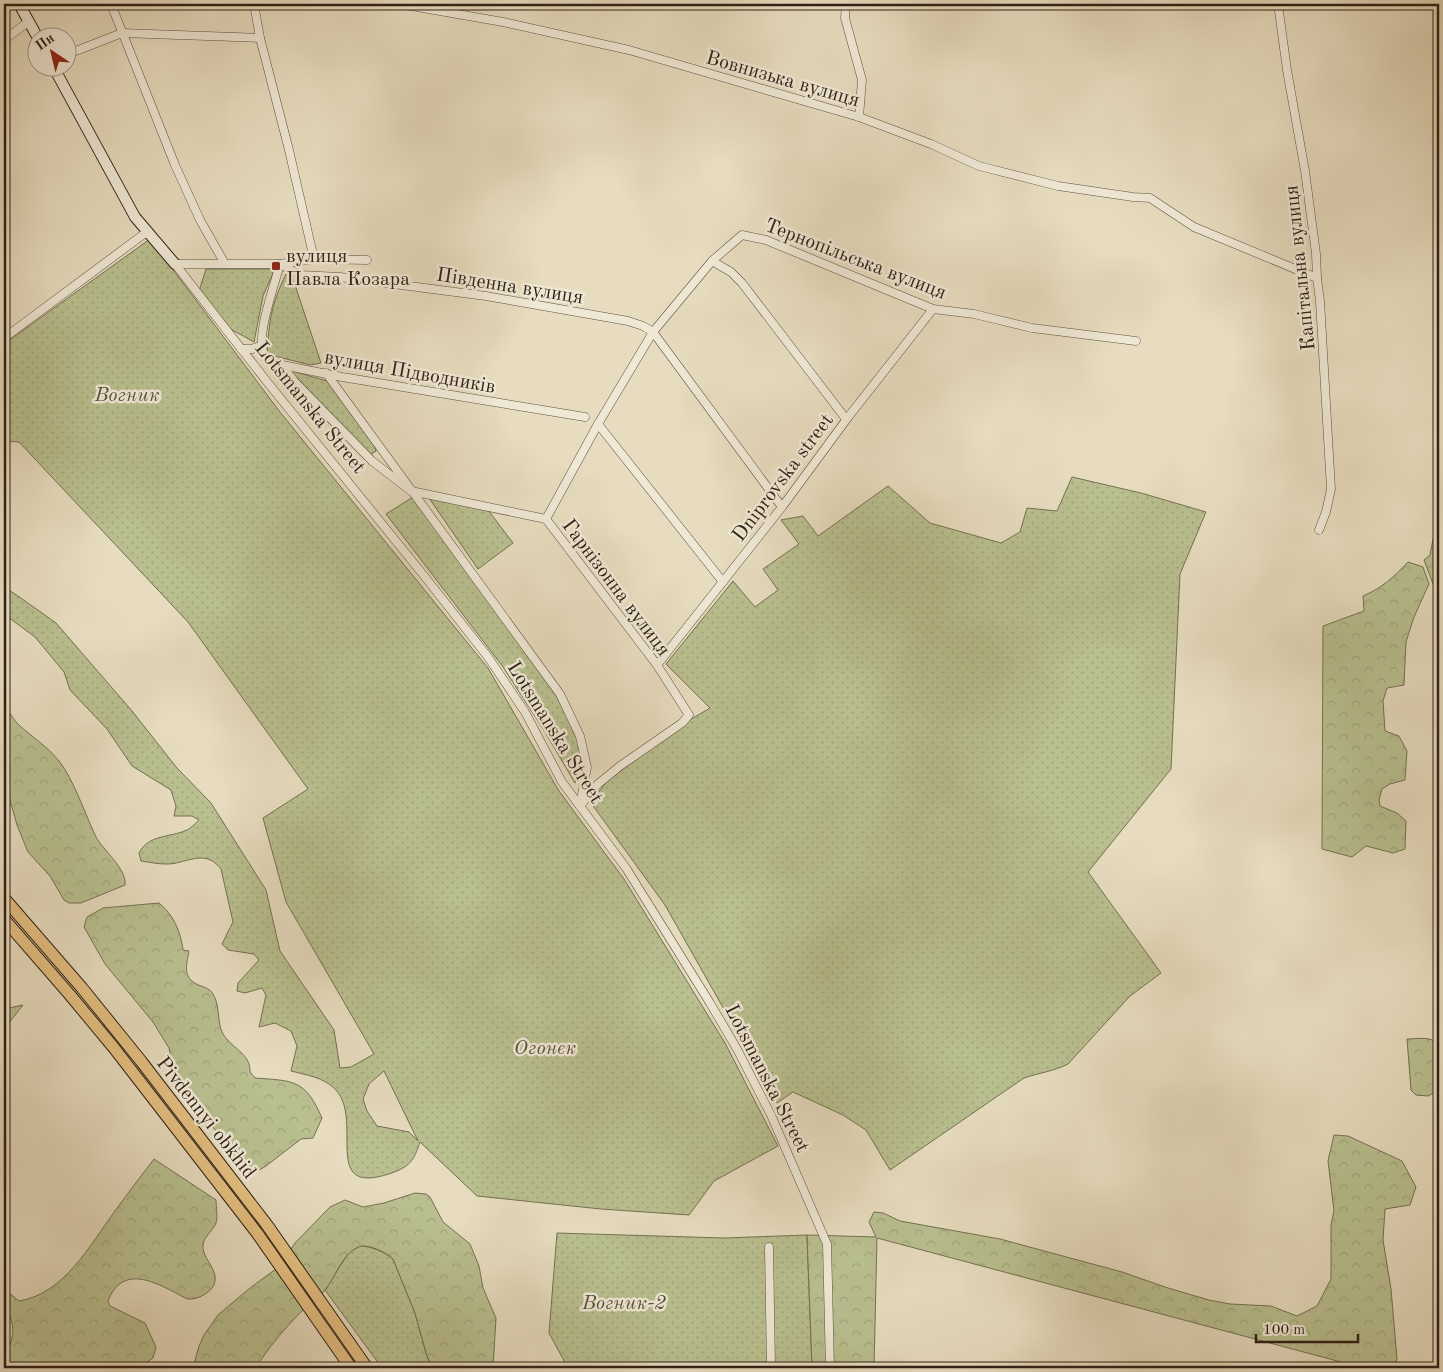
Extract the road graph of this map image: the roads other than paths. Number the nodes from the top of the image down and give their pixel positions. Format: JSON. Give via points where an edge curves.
{"nodes":[{"id":1,"x":19,"y":4,"type":"edge"},
{"id":2,"x":111,"y":4,"type":"edge"},
{"id":3,"x":254,"y":4,"type":"edge"},
{"id":4,"x":400,"y":4,"type":"edge"},
{"id":5,"x":846,"y":4,"type":"edge"},
{"id":6,"x":1278,"y":4,"type":"edge"},
{"id":7,"x":28,"y":22,"type":"junction"},
{"id":8,"x":32,"y":28,"type":"edge"},
{"id":9,"x":122,"y":33,"type":"junction"},
{"id":10,"x":260,"y":38,"type":"junction"},
{"id":11,"x":4,"y":40,"type":"edge"},
{"id":12,"x":78,"y":50,"type":"edge"},
{"id":13,"x":59,"y":78,"type":"edge"},
{"id":14,"x":859,"y":117,"type":"junction"},
{"id":15,"x":148,"y":231,"type":"junction"},
{"id":16,"x":314,"y":259,"type":"junction"},
{"id":17,"x":367,"y":260,"type":"dead end"},
{"id":18,"x":712,"y":261,"type":"junction"},
{"id":19,"x":175,"y":264,"type":"junction"},
{"id":20,"x":226,"y":264,"type":"junction"},
{"id":21,"x":280,"y":264,"type":"junction"},
{"id":22,"x":1317,"y":278,"type":"junction"},
{"id":23,"x":933,"y":309,"type":"junction"},
{"id":24,"x":653,"y":332,"type":"junction"},
{"id":25,"x":4,"y":338,"type":"edge"},
{"id":26,"x":1136,"y":341,"type":"dead end"},
{"id":27,"x":262,"y":345,"type":"junction"},
{"id":28,"x":241,"y":349,"type":"junction"},
{"id":29,"x":284,"y":367,"type":"junction"},
{"id":30,"x":326,"y":373,"type":"junction"},
{"id":31,"x":585,"y":416,"type":"dead end"},
{"id":32,"x":846,"y":419,"type":"junction"},
{"id":33,"x":598,"y":424,"type":"junction"},
{"id":34,"x":411,"y":490,"type":"junction"},
{"id":35,"x":782,"y":507,"type":"junction"},
{"id":36,"x":546,"y":519,"type":"junction"},
{"id":37,"x":1319,"y":530,"type":"dead end"},
{"id":38,"x":723,"y":582,"type":"junction"},
{"id":39,"x":657,"y":666,"type":"junction"},
{"id":40,"x":580,"y":806,"type":"junction"},
{"id":41,"x":4,"y":898,"type":"edge"},
{"id":42,"x":4,"y":919,"type":"edge"},
{"id":43,"x":769,"y":1246,"type":"dead end"},
{"id":44,"x":351,"y":1368,"type":"edge"},
{"id":45,"x":367,"y":1368,"type":"edge"},
{"id":46,"x":771,"y":1368,"type":"edge"},
{"id":47,"x":830,"y":1368,"type":"edge"}],
"edges":[{"from":1,"to":7,"type":"street"},
{"from":2,"to":9,"type":"street"},
{"from":3,"to":10,"type":"street"},
{"from":4,"to":14,"type":"street","name":"Вовнизька вулиця","via":[[503,22],[630,50]]},
{"from":5,"to":14,"type":"street","via":[[845,18],[862,80]]},
{"from":6,"to":22,"type":"street","name":"Капітальна вулиця","via":[[1305,171]]},
{"from":7,"to":8,"type":"street"},
{"from":7,"to":11,"type":"street"},
{"from":9,"to":10,"type":"street"},
{"from":9,"to":12,"type":"street"},
{"from":9,"to":20,"type":"street","via":[[196,212]]},
{"from":10,"to":16,"type":"street"},
{"from":13,"to":15,"type":"street","name":"Lotsmanska Street","via":[[135,217]]},
{"from":14,"to":22,"type":"street","name":"Вовнизька вулиця","via":[[979,166],[1058,186],[1150,198],[1194,227]]},
{"from":15,"to":19,"type":"street","name":"Lotsmanska Street"},
{"from":15,"to":25,"type":"street"},
{"from":16,"to":17,"type":"street"},
{"from":16,"to":21,"type":"street"},
{"from":18,"to":23,"type":"street","name":"Тернопільська вулиця","via":[[742,235],[766,240]]},
{"from":18,"to":24,"type":"street"},
{"from":18,"to":32,"type":"street","via":[[731,272],[742,284]]},
{"from":19,"to":20,"type":"street"},
{"from":19,"to":28,"type":"street","name":"Lotsmanska Street"},
{"from":20,"to":21,"type":"street"},
{"from":21,"to":24,"type":"street","name":"Південна вулиця","via":[[300,275],[340,276],[486,296],[628,321]]},
{"from":21,"to":27,"type":"street","via":[[266,310]]},
{"from":22,"to":37,"type":"street","name":"Капітальна вулиця","via":[[1331,489]]},
{"from":23,"to":26,"type":"street","name":"Тернопільська вулиця","via":[[974,314],[1032,328]]},
{"from":23,"to":32,"type":"street","name":"Dniprovska street"},
{"from":24,"to":33,"type":"street"},
{"from":24,"to":35,"type":"street"},
{"from":27,"to":28,"type":"street"},
{"from":27,"to":29,"type":"street","name":"вулиця Підводників","via":[[266,358]]},
{"from":28,"to":40,"type":"street","name":"Lotsmanska Street","via":[[488,657],[525,712],[562,782]]},
{"from":29,"to":30,"type":"street","name":"вулиця Підводників"},
{"from":29,"to":34,"type":"street","via":[[372,461]]},
{"from":30,"to":31,"type":"street","name":"вулиця Підводників"},
{"from":30,"to":34,"type":"street"},
{"from":32,"to":35,"type":"street","name":"Dniprovska street"},
{"from":33,"to":36,"type":"street"},
{"from":33,"to":38,"type":"street"},
{"from":34,"to":36,"type":"street","name":"Гарнізонна вулиця"},
{"from":34,"to":40,"type":"street","via":[[560,694],[580,736],[587,767]]},
{"from":35,"to":38,"type":"street","name":"Dniprovska street"},
{"from":36,"to":39,"type":"street","name":"Гарнізонна вулиця"},
{"from":38,"to":39,"type":"street","name":"Dniprovska street"},
{"from":39,"to":40,"type":"street","name":"Гарнізонна вулиця","via":[[689,714],[682,723],[598,784]]},
{"from":40,"to":47,"type":"street","name":"Lotsmanska Street","via":[[636,884],[737,1049],[771,1115],[827,1244]]},
{"from":41,"to":45,"type":"main road","name":"Pivdennyi obkhid","via":[[141,1061],[267,1225]]},
{"from":42,"to":44,"type":"main road","name":"Pivdennyi obkhid","via":[[114,1048],[257,1233]]},
{"from":43,"to":46,"type":"street"}]}
